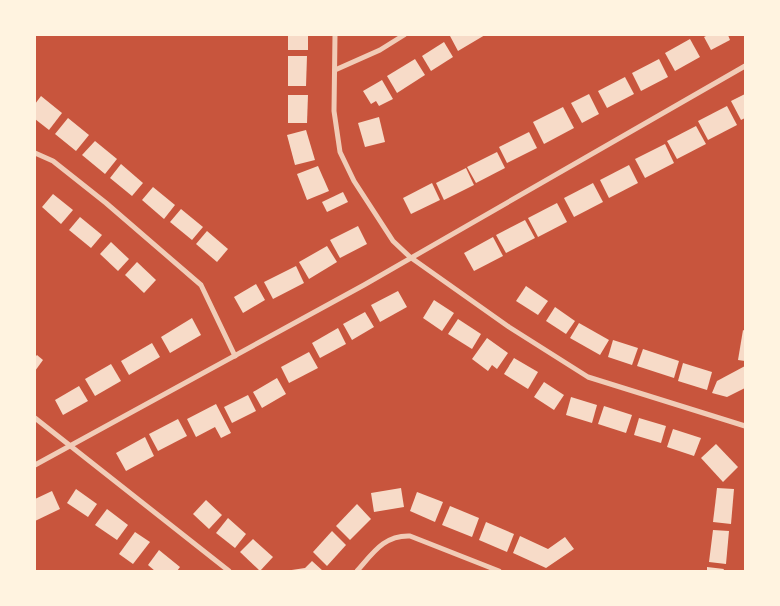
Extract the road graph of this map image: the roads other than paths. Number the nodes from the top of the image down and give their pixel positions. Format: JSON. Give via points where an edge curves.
{"nodes":[{"id":1,"x":335,"y":35,"type":"edge"},
{"id":2,"x":404,"y":35,"type":"edge"},
{"id":3,"x":745,"y":66,"type":"edge"},
{"id":4,"x":335,"y":70,"type":"junction"},
{"id":5,"x":35,"y":153,"type":"edge"},
{"id":6,"x":410,"y":257,"type":"junction"},
{"id":7,"x":235,"y":356,"type":"junction"},
{"id":8,"x":35,"y":418,"type":"edge"},
{"id":9,"x":745,"y":426,"type":"edge"},
{"id":10,"x":70,"y":445,"type":"junction"},
{"id":11,"x":35,"y":465,"type":"edge"},
{"id":12,"x":229,"y":571,"type":"edge"},
{"id":13,"x":357,"y":571,"type":"edge"},
{"id":14,"x":499,"y":571,"type":"edge"}],
"edges":[{"from":1,"to":4,"type":"street"},
{"from":2,"to":4,"type":"street","via":[[380,50]]},
{"from":3,"to":6,"type":"street"},
{"from":4,"to":6,"type":"street","via":[[334,111],[340,152],[354,181],[393,241]]},
{"from":5,"to":7,"type":"street","via":[[53,160],[106,202],[201,285]]},
{"from":6,"to":7,"type":"street"},
{"from":6,"to":9,"type":"street","via":[[588,377]]},
{"from":7,"to":10,"type":"street"},
{"from":8,"to":10,"type":"street"},
{"from":10,"to":11,"type":"street"},
{"from":10,"to":12,"type":"street"},
{"from":13,"to":14,"type":"street","via":[[379,545],[398,536],[410,536]]}]}
